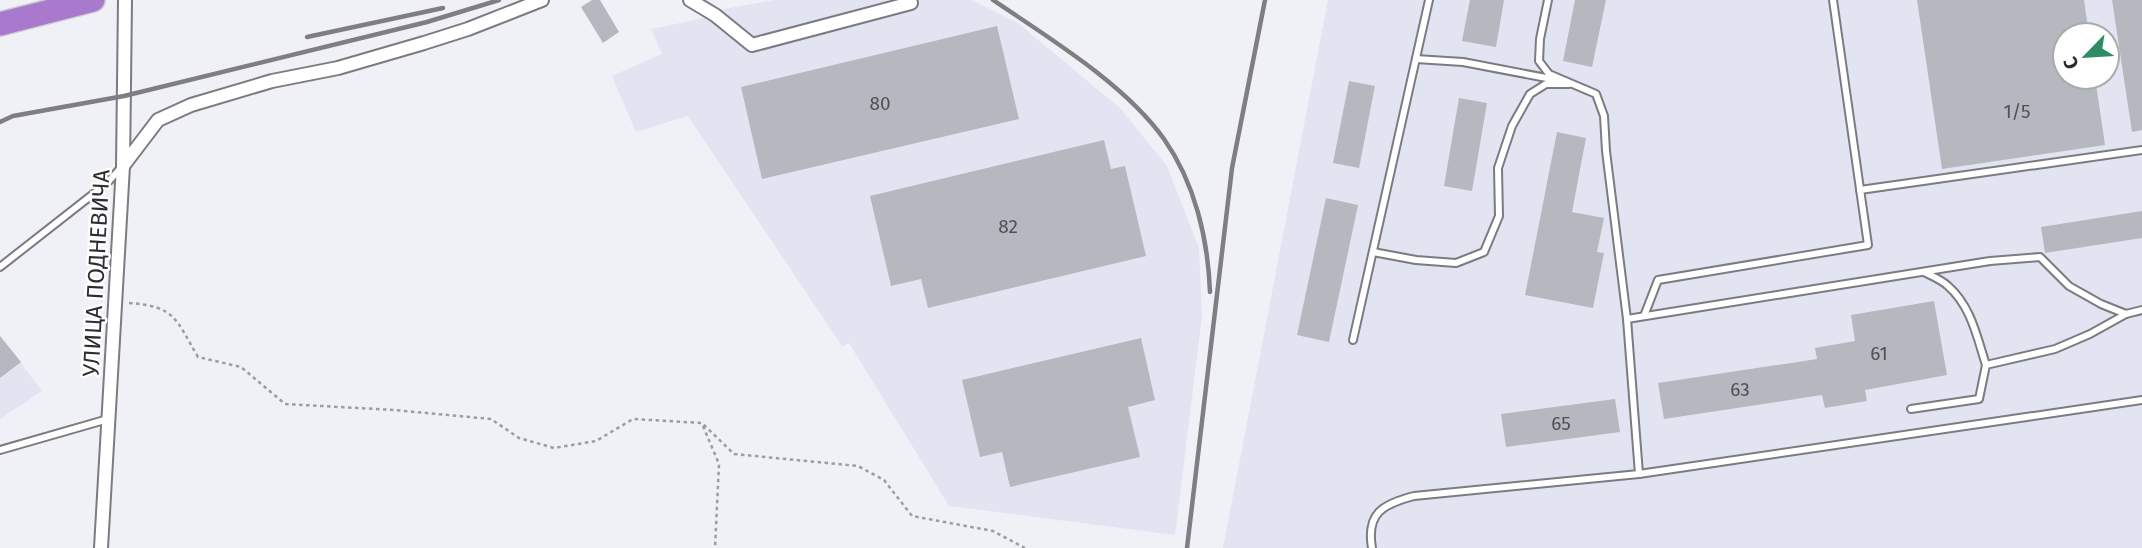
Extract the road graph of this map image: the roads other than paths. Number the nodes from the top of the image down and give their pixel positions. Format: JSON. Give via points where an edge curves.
{"nodes":[{"id":1,"x":93,"y":0,"type":"edge"},
{"id":2,"x":125,"y":0,"type":"edge"},
{"id":3,"x":542,"y":0,"type":"edge"},
{"id":4,"x":690,"y":0,"type":"edge"},
{"id":5,"x":1429,"y":0,"type":"edge"},
{"id":6,"x":1548,"y":0,"type":"edge"},
{"id":7,"x":1833,"y":0,"type":"edge"},
{"id":8,"x":911,"y":3,"type":"dead end"},
{"id":9,"x":0,"y":24,"type":"edge"},
{"id":10,"x":1416,"y":59,"type":"junction"},
{"id":11,"x":1572,"y":84,"type":"junction"},
{"id":12,"x":2142,"y":150,"type":"edge"},
{"id":13,"x":123,"y":166,"type":"junction"},
{"id":14,"x":1860,"y":190,"type":"junction"},
{"id":15,"x":1373,"y":252,"type":"junction"},
{"id":16,"x":0,"y":267,"type":"edge"},
{"id":17,"x":1923,"y":272,"type":"junction"},
{"id":18,"x":2142,"y":310,"type":"edge"},
{"id":19,"x":2126,"y":314,"type":"junction"},
{"id":20,"x":1644,"y":316,"type":"junction"},
{"id":21,"x":1627,"y":319,"type":"junction"},
{"id":22,"x":1353,"y":340,"type":"dead end"},
{"id":23,"x":1986,"y":365,"type":"junction"},
{"id":24,"x":2142,"y":400,"type":"edge"},
{"id":25,"x":1911,"y":409,"type":"dead end"},
{"id":26,"x":108,"y":419,"type":"junction"},
{"id":27,"x":0,"y":450,"type":"edge"},
{"id":28,"x":1639,"y":474,"type":"junction"},
{"id":29,"x":101,"y":548,"type":"edge"},
{"id":30,"x":1371,"y":548,"type":"edge"}],
"edges":[{"from":1,"to":9,"type":"highway"},
{"from":2,"to":13,"type":"street","name":"УЛИЦА ПОДНЕВИЧА"},
{"from":3,"to":13,"type":"street","via":[[424,43],[191,105],[159,120]]},
{"from":4,"to":8,"type":"street","via":[[752,44]]},
{"from":5,"to":10,"type":"lane"},
{"from":6,"to":11,"type":"lane","via":[[1539,61],[1549,74]]},
{"from":7,"to":14,"type":"lane"},
{"from":10,"to":11,"type":"lane","via":[[1464,62]]},
{"from":10,"to":15,"type":"lane"},
{"from":11,"to":15,"type":"lane","via":[[1546,84],[1530,94],[1512,126],[1498,168],[1499,216],[1484,252],[1456,263]]},
{"from":11,"to":21,"type":"lane","via":[[1596,94],[1604,116]]},
{"from":12,"to":14,"type":"lane"},
{"from":13,"to":16,"type":"lane"},
{"from":13,"to":26,"type":"street","name":"УЛИЦА ПОДНЕВИЧА"},
{"from":14,"to":20,"type":"lane","via":[[1868,245],[1658,280]]},
{"from":15,"to":22,"type":"lane"},
{"from":17,"to":19,"type":"lane","via":[[2040,257],[2069,286]]},
{"from":17,"to":20,"type":"lane"},
{"from":17,"to":23,"type":"lane","via":[[1947,284],[1964,304]]},
{"from":18,"to":19,"type":"lane"},
{"from":19,"to":23,"type":"lane","via":[[2055,349]]},
{"from":20,"to":21,"type":"lane"},
{"from":21,"to":28,"type":"lane"},
{"from":23,"to":25,"type":"lane","via":[[1979,399]]},
{"from":24,"to":28,"type":"lane"},
{"from":26,"to":27,"type":"lane"},
{"from":26,"to":29,"type":"street","name":"УЛИЦА ПОДНЕВИЧА"},
{"from":28,"to":30,"type":"lane","via":[[1394,501],[1375,515],[1369,534]]}]}
